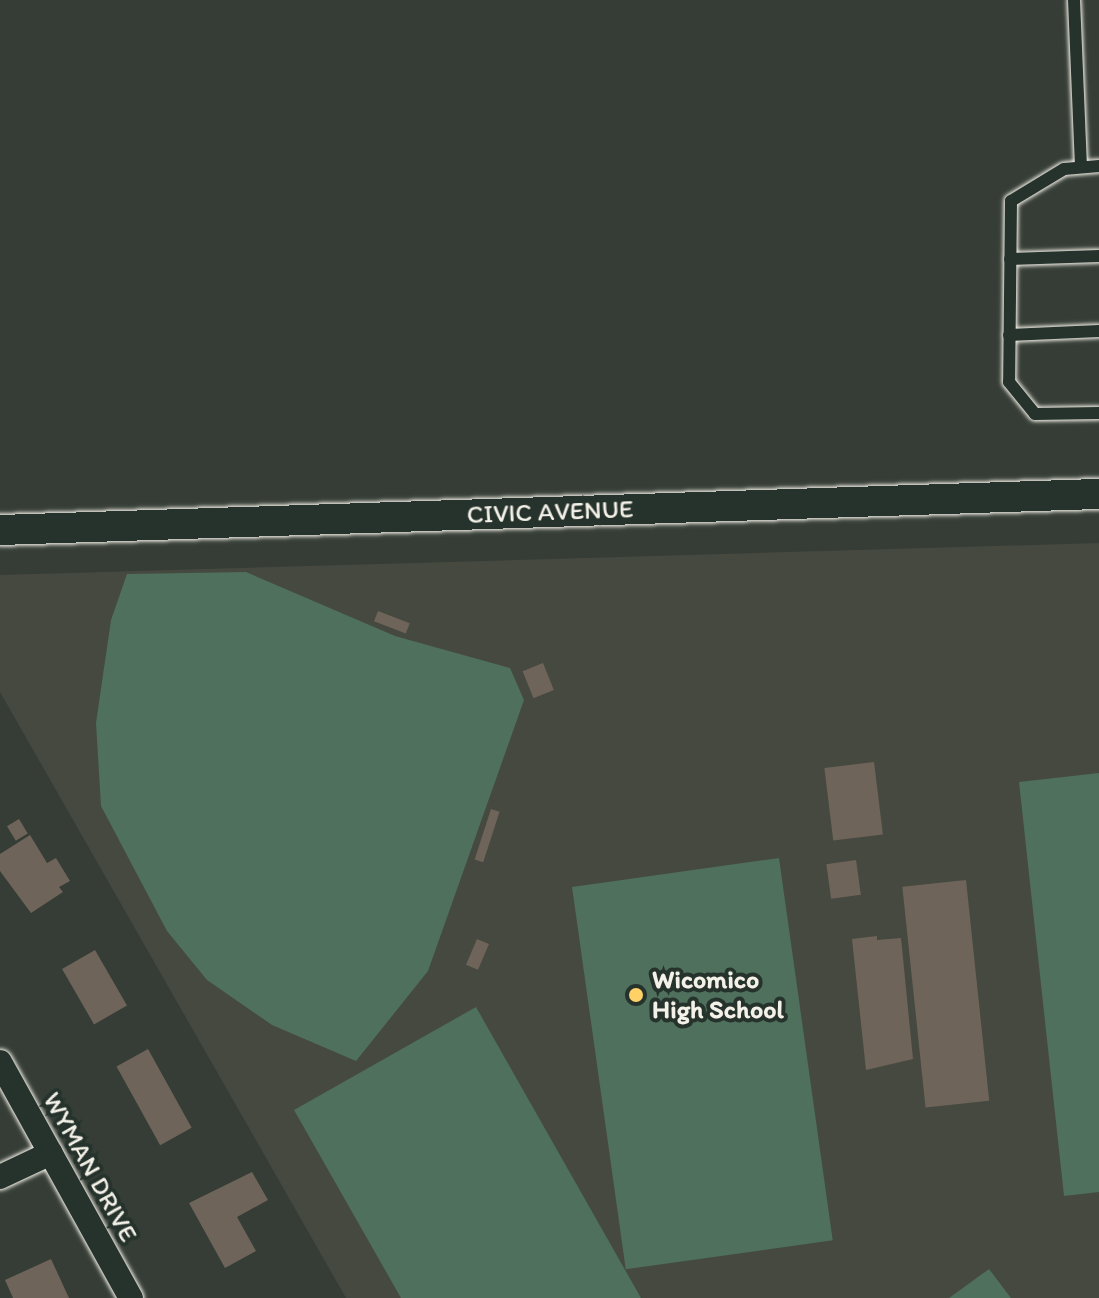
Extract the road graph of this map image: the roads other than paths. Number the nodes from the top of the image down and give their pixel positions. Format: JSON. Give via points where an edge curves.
{"nodes":[{"id":1,"x":1074,"y":0,"type":"edge"},
{"id":2,"x":1081,"y":165,"type":"junction"},
{"id":3,"x":1099,"y":166,"type":"edge"},
{"id":4,"x":1099,"y":256,"type":"edge"},
{"id":5,"x":1010,"y":259,"type":"junction"},
{"id":6,"x":1099,"y":331,"type":"edge"},
{"id":7,"x":1009,"y":335,"type":"junction"},
{"id":8,"x":1099,"y":413,"type":"edge"},
{"id":9,"x":1099,"y":494,"type":"edge"},
{"id":10,"x":0,"y":530,"type":"edge"},
{"id":11,"x":0,"y":1062,"type":"edge"},
{"id":12,"x":51,"y":1153,"type":"junction"},
{"id":13,"x":0,"y":1177,"type":"edge"},
{"id":14,"x":131,"y":1298,"type":"edge"}],
"edges":[{"from":1,"to":2,"type":"lane"},
{"from":2,"to":3,"type":"lane"},
{"from":2,"to":5,"type":"lane","via":[[1064,169],[1011,201]]},
{"from":4,"to":5,"type":"lane"},
{"from":5,"to":7,"type":"lane"},
{"from":6,"to":7,"type":"lane"},
{"from":7,"to":8,"type":"lane","via":[[1009,382],[1035,414]]},
{"from":9,"to":10,"type":"street","name":"CIVIC AVENUE"},
{"from":11,"to":12,"type":"street","name":"WYMAN DRIVE"},
{"from":12,"to":13,"type":"street"},
{"from":12,"to":14,"type":"street","name":"WYMAN DRIVE"}]}
